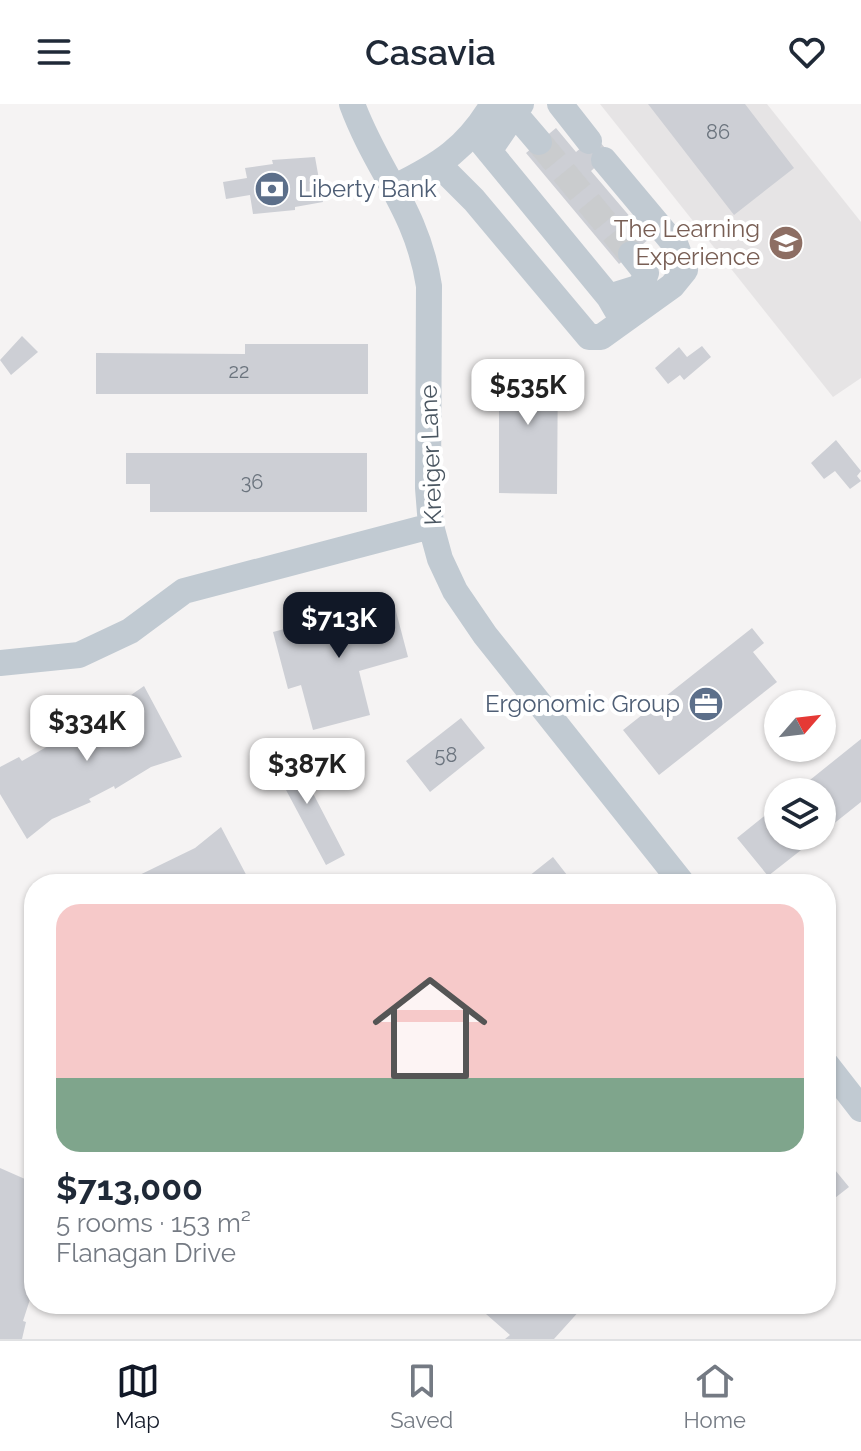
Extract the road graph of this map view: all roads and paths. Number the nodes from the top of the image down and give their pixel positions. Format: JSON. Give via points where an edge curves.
{"nodes":[{"id":1,"x":352,"y":104,"type":"edge"},
{"id":2,"x":560,"y":104,"type":"edge"},
{"id":3,"x":510,"y":107,"type":"edge"},
{"id":4,"x":539,"y":142,"type":"tunnel mouth"},
{"id":5,"x":482,"y":143,"type":"junction"},
{"id":6,"x":439,"y":165,"type":"junction"},
{"id":7,"x":395,"y":187,"type":"junction"},
{"id":8,"x":631,"y":254,"type":"tunnel mouth"},
{"id":9,"x":609,"y":297,"type":"junction"},
{"id":10,"x":623,"y":321,"type":"junction"},
{"id":11,"x":431,"y":526,"type":"junction"},
{"id":12,"x":0,"y":663,"type":"edge"},
{"id":13,"x":675,"y":874,"type":"edge"},
{"id":14,"x":836,"y":1077,"type":"edge"},
{"id":15,"x":861,"y":1109,"type":"edge"}],
"edges":[{"from":1,"to":7,"type":"street","name":"Kreiger Lane"},
{"from":2,"to":10,"type":"street","via":[[676,246],[685,270],[672,286]]},
{"from":3,"to":4,"type":"street"},
{"from":3,"to":5,"type":"street"},
{"from":5,"to":6,"type":"street"},
{"from":5,"to":9,"type":"street"},
{"from":6,"to":7,"type":"street"},
{"from":6,"to":10,"type":"street","via":[[589,337],[601,337]]},
{"from":7,"to":11,"type":"street","name":"Kreiger Lane","via":[[416,228],[429,286]]},
{"from":8,"to":9,"type":"street","via":[[646,273],[641,287]]},
{"from":9,"to":10,"type":"street"},
{"from":11,"to":12,"type":"street","via":[[189,589],[130,631],[79,655]]},
{"from":11,"to":13,"type":"street","name":"Kreiger Lane","via":[[440,559],[469,613]]},
{"from":14,"to":15,"type":"street"}]}
